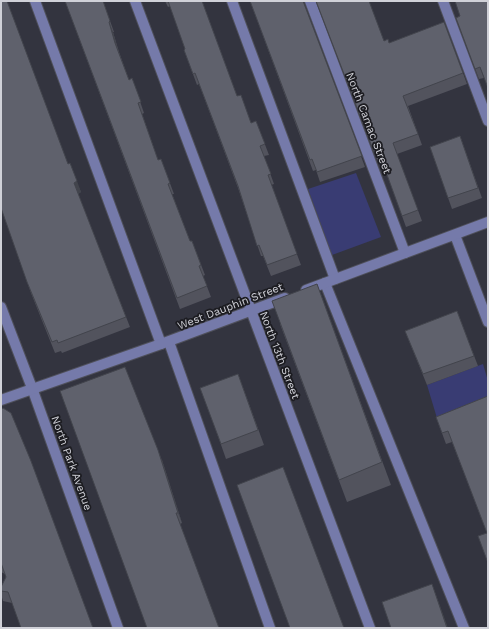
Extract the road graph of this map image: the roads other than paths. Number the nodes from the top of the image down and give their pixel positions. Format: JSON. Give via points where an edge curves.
{"nodes":[{"id":1,"x":34,"y":1,"type":"edge"},
{"id":2,"x":135,"y":1,"type":"edge"},
{"id":3,"x":232,"y":1,"type":"edge"},
{"id":4,"x":310,"y":1,"type":"edge"},
{"id":5,"x":442,"y":1,"type":"edge"},
{"id":6,"x":488,"y":121,"type":"edge"},
{"id":7,"x":488,"y":222,"type":"edge"},
{"id":8,"x":455,"y":235,"type":"junction"},
{"id":9,"x":405,"y":253,"type":"junction"},
{"id":10,"x":330,"y":281,"type":"junction"},
{"id":11,"x":1,"y":307,"type":"edge"},
{"id":12,"x":251,"y":311,"type":"junction"},
{"id":13,"x":488,"y":322,"type":"edge"},
{"id":14,"x":165,"y":343,"type":"junction"},
{"id":15,"x":32,"y":388,"type":"junction"},
{"id":16,"x":1,"y":400,"type":"edge"},
{"id":17,"x":118,"y":628,"type":"edge"},
{"id":18,"x":270,"y":628,"type":"edge"},
{"id":19,"x":370,"y":628,"type":"edge"},
{"id":20,"x":464,"y":628,"type":"edge"}],
"edges":[{"from":1,"to":14,"type":"street"},
{"from":2,"to":12,"type":"street","name":"North 13th Street"},
{"from":3,"to":10,"type":"street"},
{"from":4,"to":9,"type":"street","name":"North Camac Street"},
{"from":5,"to":6,"type":"street"},
{"from":7,"to":8,"type":"street","name":"West Dauphin Street"},
{"from":8,"to":9,"type":"street","name":"West Dauphin Street"},
{"from":8,"to":13,"type":"street"},
{"from":9,"to":10,"type":"street","name":"West Dauphin Street"},
{"from":10,"to":12,"type":"street","name":"West Dauphin Street"},
{"from":10,"to":20,"type":"street"},
{"from":11,"to":15,"type":"street","name":"North Park Avenue"},
{"from":12,"to":14,"type":"street","name":"West Dauphin Street"},
{"from":12,"to":19,"type":"street","name":"North 13th Street"},
{"from":14,"to":15,"type":"street","name":"West Dauphin Street"},
{"from":14,"to":18,"type":"street"},
{"from":15,"to":16,"type":"street","name":"West Dauphin Street"},
{"from":15,"to":17,"type":"street","name":"North Park Avenue"}]}
